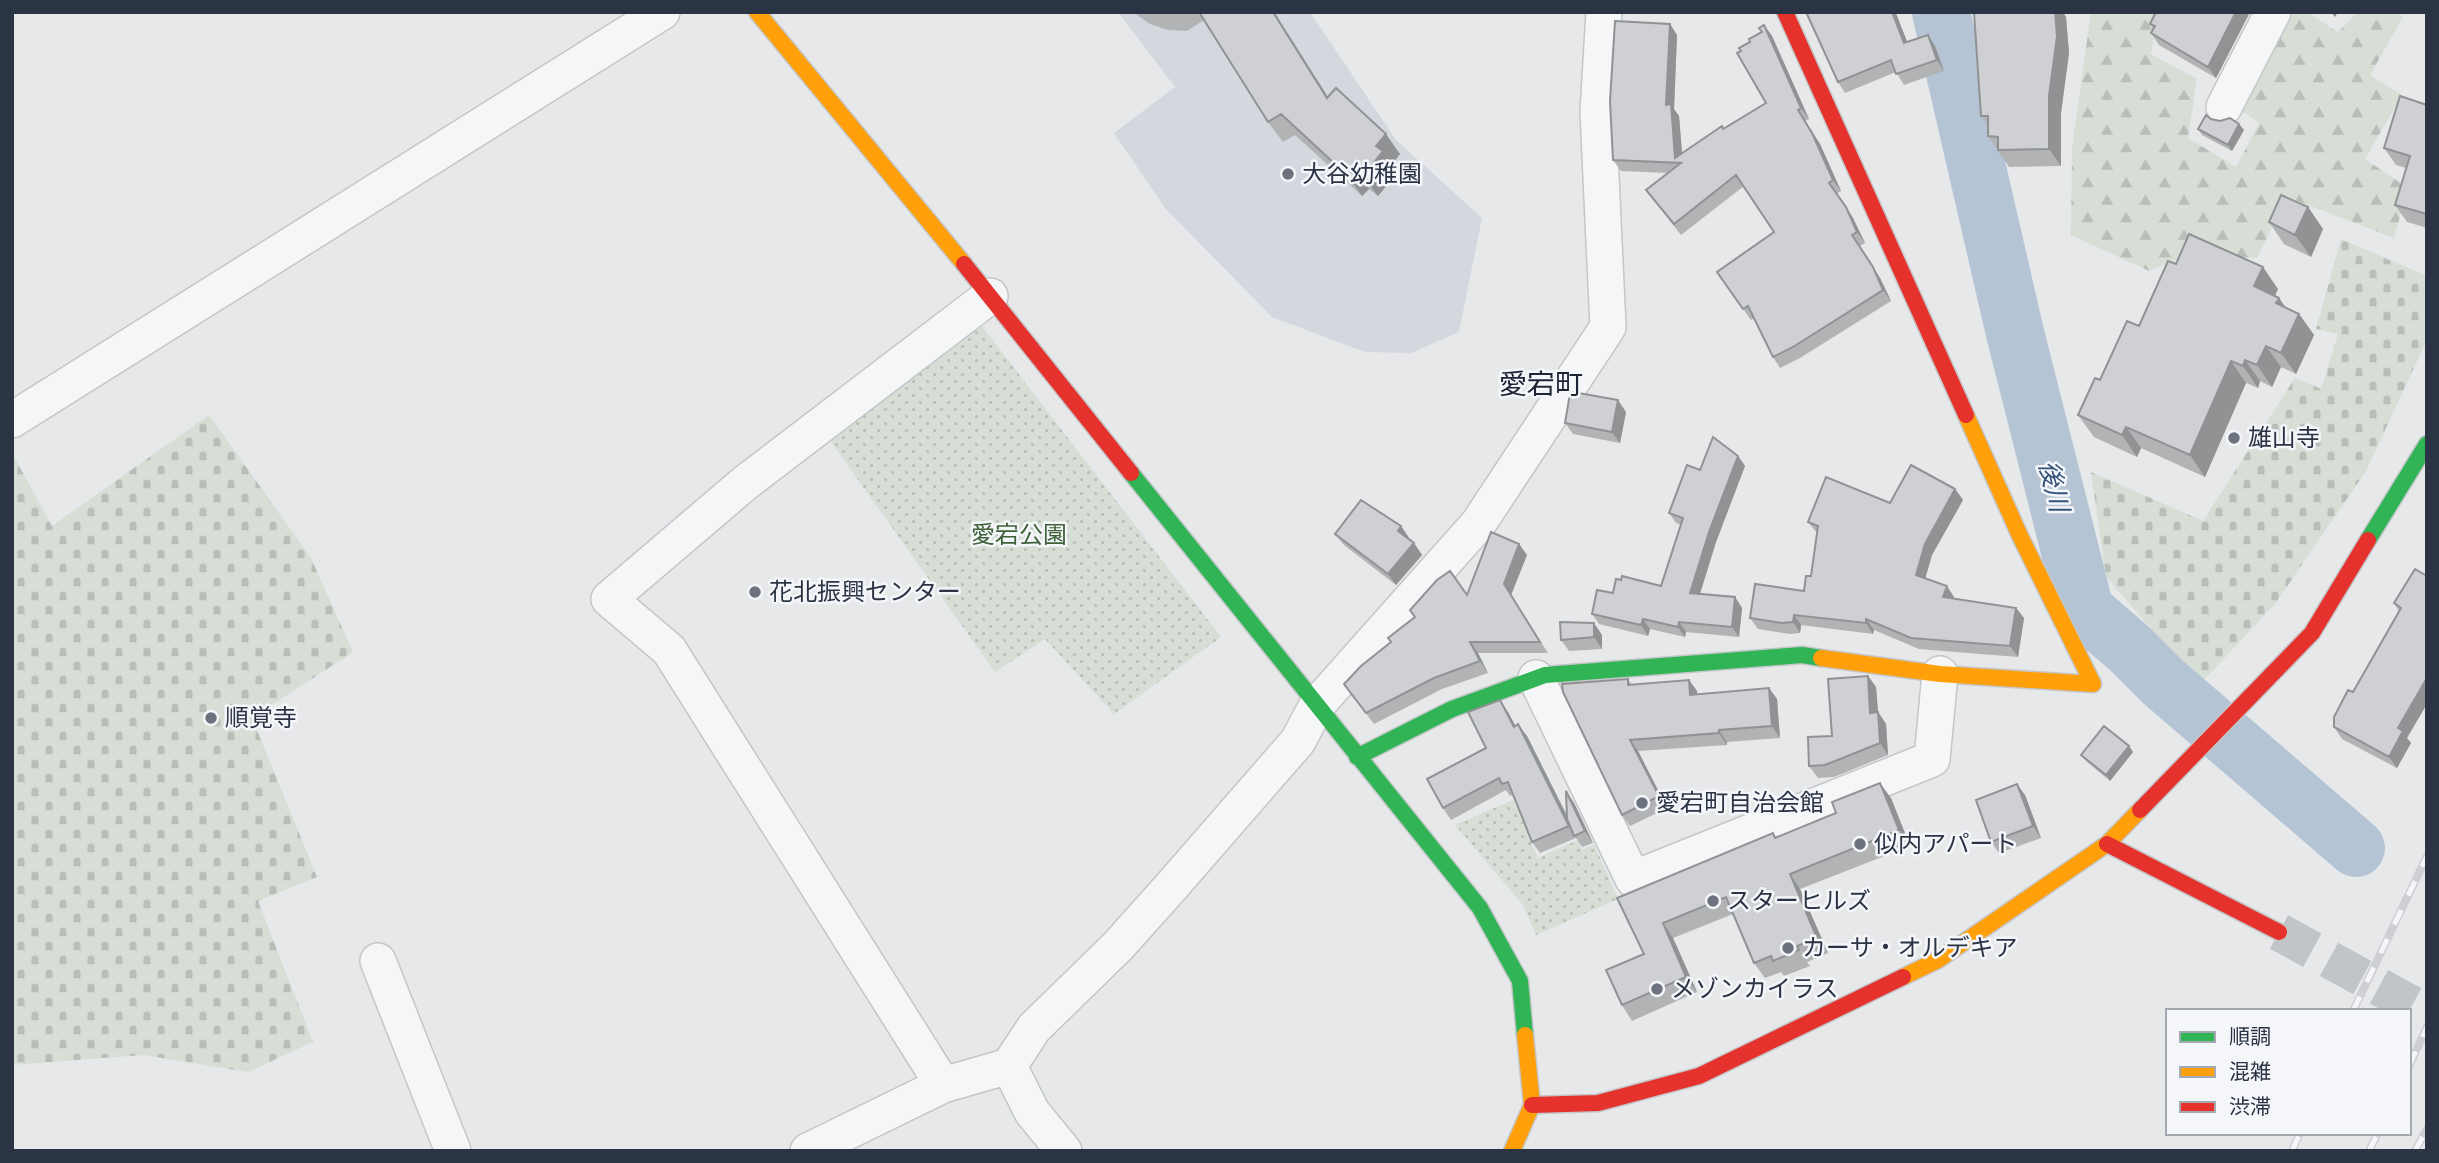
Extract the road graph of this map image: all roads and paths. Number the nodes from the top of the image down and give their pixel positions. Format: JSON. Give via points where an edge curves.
{"nodes":[{"id":1,"x":662,"y":12,"type":"edge"},
{"id":2,"x":757,"y":12,"type":"edge"},
{"id":3,"x":1604,"y":12,"type":"edge"},
{"id":4,"x":1784,"y":12,"type":"edge"},
{"id":5,"x":2273,"y":12,"type":"edge"},
{"id":6,"x":2224,"y":107,"type":"dead end"},
{"id":7,"x":990,"y":296,"type":"junction"},
{"id":8,"x":12,"y":421,"type":"edge"},
{"id":9,"x":2427,"y":444,"type":"edge"},
{"id":10,"x":1940,"y":674,"type":"junction"},
{"id":11,"x":1536,"y":678,"type":"junction"},
{"id":12,"x":1317,"y":705,"type":"junction"},
{"id":13,"x":1357,"y":757,"type":"junction"},
{"id":14,"x":2107,"y":844,"type":"junction"},
{"id":15,"x":2279,"y":932,"type":"tunnel mouth"},
{"id":16,"x":378,"y":961,"type":"dead end"},
{"id":17,"x":1009,"y":1066,"type":"junction"},
{"id":18,"x":943,"y":1085,"type":"junction"},
{"id":19,"x":1532,"y":1105,"type":"junction"},
{"id":20,"x":453,"y":1151,"type":"edge"},
{"id":21,"x":808,"y":1151,"type":"edge"},
{"id":22,"x":1064,"y":1151,"type":"edge"},
{"id":23,"x":1513,"y":1151,"type":"edge"}],
"edges":[{"from":1,"to":8,"type":"street"},
{"from":2,"to":7,"type":"street"},
{"from":3,"to":12,"type":"street","via":[[1598,112],[1608,327],[1478,524]]},
{"from":4,"to":10,"type":"street","via":[[2020,536],[2093,684]]},
{"from":5,"to":6,"type":"street"},
{"from":7,"to":12,"type":"street"},
{"from":7,"to":18,"type":"street","via":[[745,483],[609,600],[669,650]]},
{"from":9,"to":14,"type":"street","via":[[2312,632]]},
{"from":10,"to":11,"type":"street","via":[[1802,655]]},
{"from":10,"to":11,"type":"street","via":[[1932,760],[1633,879]]},
{"from":11,"to":13,"type":"street","via":[[1452,709]]},
{"from":12,"to":13,"type":"street"},
{"from":12,"to":17,"type":"street","via":[[1298,741],[1118,946],[1034,1027]]},
{"from":13,"to":19,"type":"street","via":[[1480,908],[1520,981]]},
{"from":14,"to":15,"type":"street"},
{"from":14,"to":19,"type":"street","via":[[1938,960],[1699,1076],[1598,1103]]},
{"from":16,"to":20,"type":"street"},
{"from":17,"to":18,"type":"street"},
{"from":17,"to":22,"type":"street","via":[[1032,1112]]},
{"from":18,"to":21,"type":"street"},
{"from":19,"to":23,"type":"street"}]}
